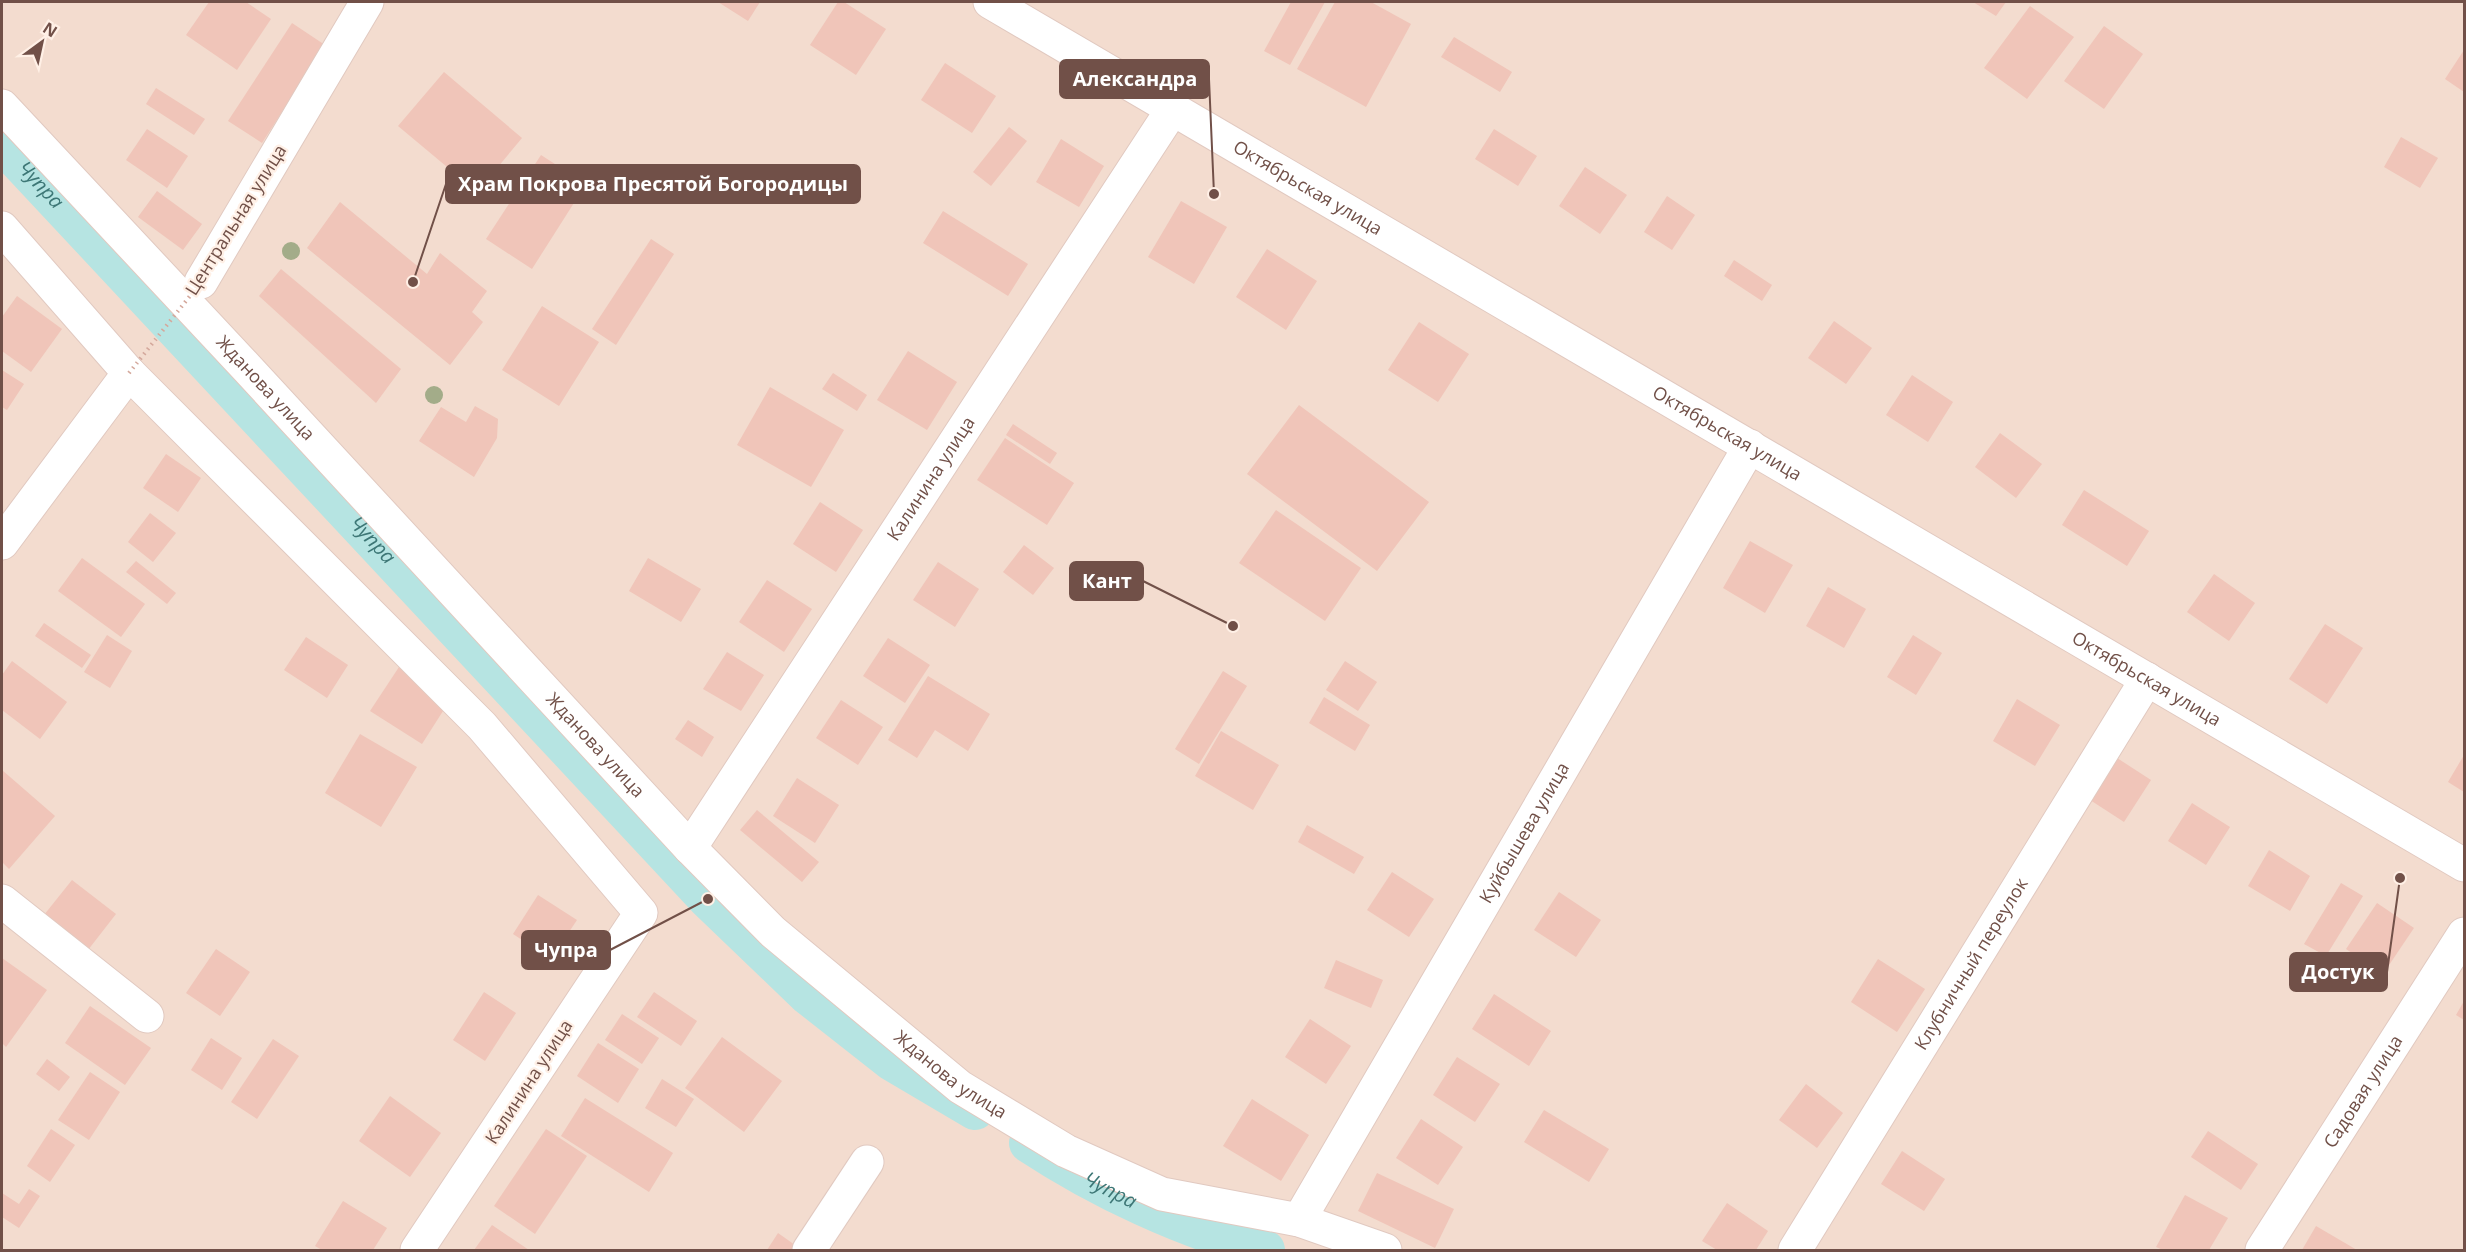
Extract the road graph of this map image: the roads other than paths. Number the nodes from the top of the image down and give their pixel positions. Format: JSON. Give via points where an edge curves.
{"nodes":[{"id":1,"x":367,"y":2,"type":"edge"},
{"id":2,"x":990,"y":2,"type":"edge"},
{"id":3,"x":2,"y":106,"type":"edge"},
{"id":4,"x":1172,"y":110,"type":"junction"},
{"id":5,"x":2,"y":228,"type":"edge"},
{"id":6,"x":201,"y":282,"type":"road end"},
{"id":7,"x":129,"y":373,"type":"junction"},
{"id":8,"x":1750,"y":446,"type":"junction"},
{"id":9,"x":2,"y":543,"type":"edge"},
{"id":10,"x":2147,"y":679,"type":"junction"},
{"id":11,"x":690,"y":848,"type":"junction"},
{"id":12,"x":2464,"y":865,"type":"edge"},
{"id":13,"x":2,"y":901,"type":"edge"},
{"id":14,"x":2464,"y":934,"type":"edge"},
{"id":15,"x":147,"y":1016,"type":"dead end"},
{"id":16,"x":867,"y":1162,"type":"dead end"},
{"id":17,"x":1299,"y":1220,"type":"junction"},
{"id":18,"x":417,"y":1251,"type":"edge"},
{"id":19,"x":809,"y":1251,"type":"edge"},
{"id":20,"x":1385,"y":1251,"type":"edge"},
{"id":21,"x":1795,"y":1251,"type":"edge"},
{"id":22,"x":2262,"y":1251,"type":"edge"}],
"edges":[{"from":1,"to":6,"type":"street","name":"Центральная улица"},
{"from":2,"to":4,"type":"street","name":"Октябрьская улица"},
{"from":3,"to":11,"type":"street","name":"Жданова улица"},
{"from":4,"to":8,"type":"street","name":"Октябрьская улица"},
{"from":4,"to":11,"type":"street","name":"Калинина улица"},
{"from":5,"to":7,"type":"street"},
{"from":7,"to":9,"type":"street"},
{"from":7,"to":18,"type":"street","name":"Калинина улица","via":[[482,726],[640,913]]},
{"from":8,"to":10,"type":"street","name":"Октябрьская улица"},
{"from":8,"to":17,"type":"street","name":"Куйбышева улица"},
{"from":10,"to":12,"type":"street","name":"Октябрьская улица"},
{"from":10,"to":21,"type":"street","name":"Клубничный переулок"},
{"from":11,"to":17,"type":"street","name":"Жданова улица","via":[[773,932],[960,1087],[1066,1151],[1162,1194]]},
{"from":13,"to":15,"type":"street"},
{"from":14,"to":22,"type":"street","name":"Садовая улица"},
{"from":16,"to":19,"type":"street"},
{"from":17,"to":20,"type":"street","name":"Жданова улица"}]}
